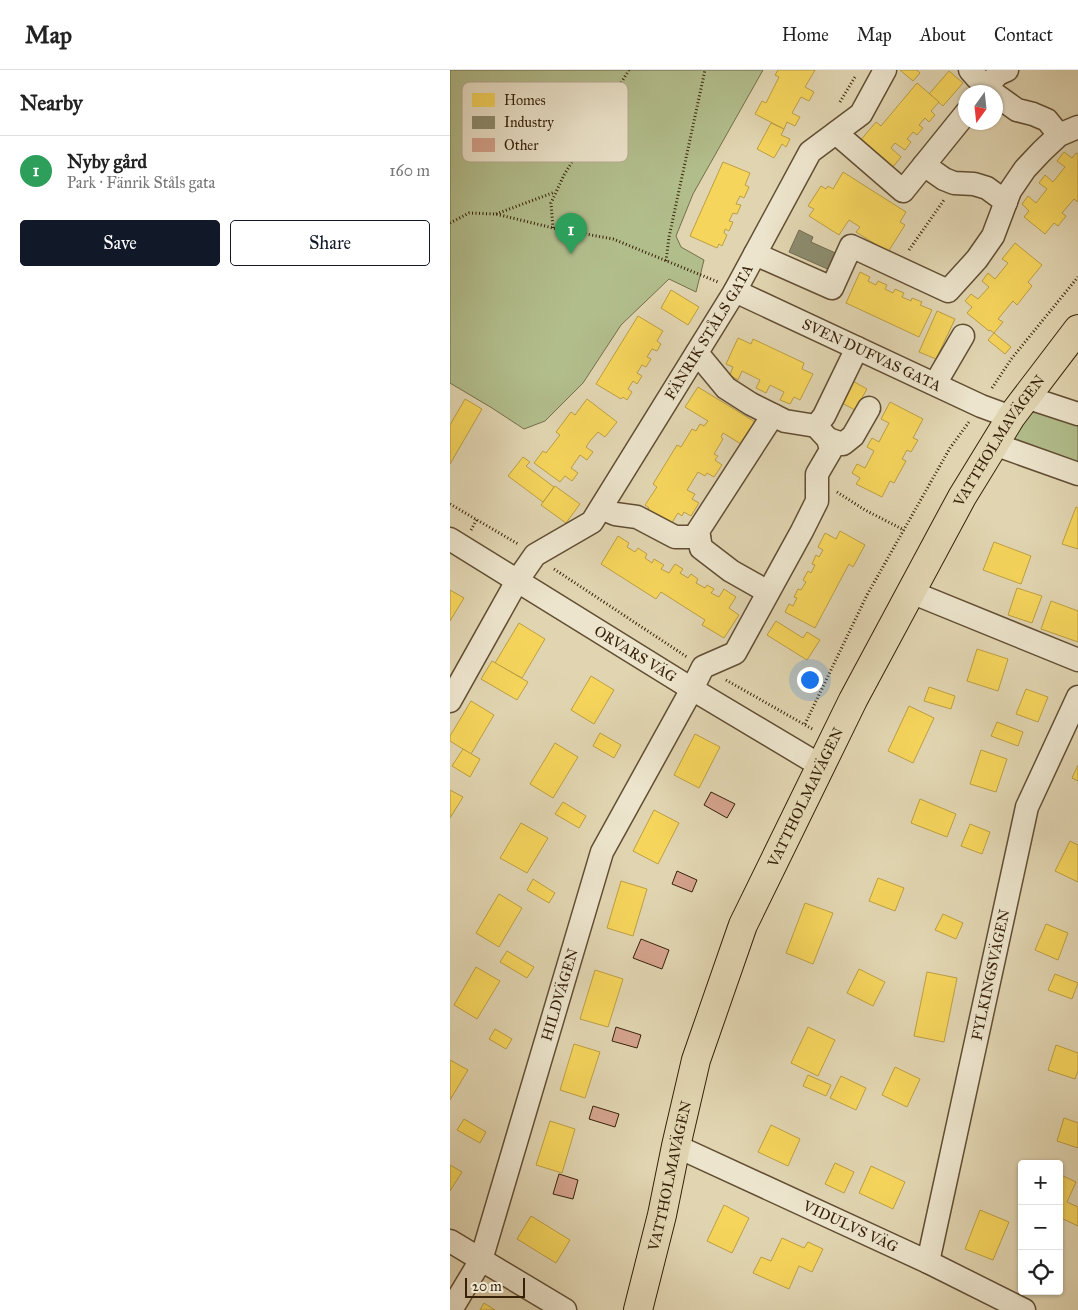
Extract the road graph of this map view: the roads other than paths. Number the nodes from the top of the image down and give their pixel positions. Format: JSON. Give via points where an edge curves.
{"nodes":[{"id":1,"x":885,"y":70,"type":"edge"},
{"id":2,"x":970,"y":70,"type":"edge"},
{"id":3,"x":1007,"y":70,"type":"edge"},
{"id":4,"x":982,"y":85,"type":"edge"},
{"id":5,"x":992,"y":85,"type":"edge"},
{"id":6,"x":1003,"y":101,"type":"edge"},
{"id":7,"x":958,"y":123,"type":"edge"},
{"id":8,"x":1069,"y":131,"type":"edge"},
{"id":9,"x":836,"y":133,"type":"junction"},
{"id":10,"x":924,"y":165,"type":"junction"},
{"id":11,"x":1006,"y":202,"type":"junction"},
{"id":12,"x":755,"y":254,"type":"junction"},
{"id":13,"x":735,"y":291,"type":"junction"},
{"id":14,"x":1078,"y":329,"type":"edge"},
{"id":15,"x":964,"y":336,"type":"dead end"},
{"id":16,"x":857,"y":348,"type":"junction"},
{"id":17,"x":697,"y":353,"type":"junction"},
{"id":18,"x":935,"y":384,"type":"junction"},
{"id":19,"x":1018,"y":407,"type":"junction"},
{"id":20,"x":870,"y":408,"type":"dead end"},
{"id":21,"x":1078,"y":414,"type":"edge"},
{"id":22,"x":773,"y":415,"type":"junction"},
{"id":23,"x":822,"y":433,"type":"junction"},
{"id":24,"x":994,"y":444,"type":"junction"},
{"id":25,"x":1078,"y":474,"type":"edge"},
{"id":26,"x":601,"y":508,"type":"junction"},
{"id":27,"x":460,"y":536,"type":"edge"},
{"id":28,"x":699,"y":537,"type":"junction"},
{"id":29,"x":517,"y":581,"type":"junction"},
{"id":30,"x":768,"y":592,"type":"junction"},
{"id":31,"x":911,"y":592,"type":"junction"},
{"id":32,"x":1078,"y":660,"type":"edge"},
{"id":33,"x":692,"y":689,"type":"junction"},
{"id":34,"x":1078,"y":697,"type":"edge"},
{"id":35,"x":450,"y":701,"type":"edge"},
{"id":36,"x":821,"y":766,"type":"junction"},
{"id":37,"x":676,"y":1146,"type":"junction"},
{"id":38,"x":450,"y":1241,"type":"edge"},
{"id":39,"x":481,"y":1260,"type":"junction"},
{"id":40,"x":928,"y":1262,"type":"junction"},
{"id":41,"x":451,"y":1310,"type":"edge"},
{"id":42,"x":565,"y":1310,"type":"edge"},
{"id":43,"x":638,"y":1310,"type":"edge"},
{"id":44,"x":1024,"y":1310,"type":"edge"}],
"edges":[{"from":1,"to":9,"type":"street","name":"FÄNRIK STÅLS GATA","via":[[862,114]]},
{"from":2,"to":4,"type":"street"},
{"from":3,"to":5,"type":"street","via":[[998,74]]},
{"from":6,"to":8,"type":"street"},
{"from":7,"to":10,"type":"street"},
{"from":8,"to":11,"type":"street","via":[[1042,150],[1025,168]]},
{"from":9,"to":10,"type":"street","via":[[903,191]]},
{"from":9,"to":12,"type":"street","name":"FÄNRIK STÅLS GATA","via":[[810,152]]},
{"from":10,"to":11,"type":"street","via":[[954,183],[987,188]]},
{"from":11,"to":12,"type":"street","via":[[992,236],[977,259],[948,290],[851,246],[832,288]]},
{"from":12,"to":13,"type":"street","name":"FÄNRIK STÅLS GATA"},
{"from":13,"to":16,"type":"street","name":"SVEN DUFVAS GATA"},
{"from":13,"to":17,"type":"street","name":"FÄNRIK STÅLS GATA"},
{"from":14,"to":19,"type":"main road","name":"VATTHOLMAVÄGEN"},
{"from":15,"to":18,"type":"street"},
{"from":16,"to":18,"type":"street","name":"SVEN DUFVAS GATA"},
{"from":16,"to":23,"type":"street","via":[[824,416]]},
{"from":17,"to":22,"type":"street","via":[[726,388]]},
{"from":17,"to":26,"type":"street","name":"FÄNRIK STÅLS GATA"},
{"from":18,"to":19,"type":"street","name":"SVEN DUFVAS GATA","via":[[981,406]]},
{"from":19,"to":21,"type":"street","name":"SVEN DUFVAS GATA"},
{"from":19,"to":24,"type":"main road","name":"VATTHOLMAVÄGEN"},
{"from":20,"to":23,"type":"street","via":[[853,436],[843,444]]},
{"from":22,"to":23,"type":"street"},
{"from":22,"to":28,"type":"street","via":[[698,531]]},
{"from":23,"to":30,"type":"street","via":[[831,450],[817,474],[817,501]]},
{"from":24,"to":25,"type":"street"},
{"from":24,"to":31,"type":"main road","name":"VATTHOLMAVÄGEN"},
{"from":26,"to":28,"type":"street","via":[[637,517],[675,537]]},
{"from":26,"to":29,"type":"street","name":"FÄNRIK STÅLS GATA","via":[[592,522],[535,555]]},
{"from":27,"to":29,"type":"street","name":"ORVARS VÄG"},
{"from":28,"to":30,"type":"street","via":[[701,548],[731,571]]},
{"from":29,"to":33,"type":"street","name":"ORVARS VÄG"},
{"from":29,"to":35,"type":"street","name":"FÄNRIK STÅLS GATA"},
{"from":30,"to":33,"type":"street","name":"HILDVÄGEN","via":[[734,653],[703,668]]},
{"from":31,"to":32,"type":"street"},
{"from":31,"to":36,"type":"main road","name":"VATTHOLMAVÄGEN"},
{"from":33,"to":36,"type":"street","name":"ORVARS VÄG"},
{"from":33,"to":39,"type":"street","name":"HILDVÄGEN","via":[[602,852]]},
{"from":34,"to":40,"type":"street","name":"FYLKINGSVÄGEN","via":[[1027,807]]},
{"from":36,"to":37,"type":"main road","name":"VATTHOLMAVÄGEN","via":[[743,925],[696,1060]]},
{"from":37,"to":40,"type":"street","name":"VIDULVS VÄG"},
{"from":37,"to":43,"type":"main road","name":"VATTHOLMAVÄGEN"},
{"from":38,"to":39,"type":"street"},
{"from":39,"to":41,"type":"street","name":"HILDVÄGEN"},
{"from":39,"to":42,"type":"street"},
{"from":40,"to":44,"type":"street","name":"VIDULVS VÄG"}]}
